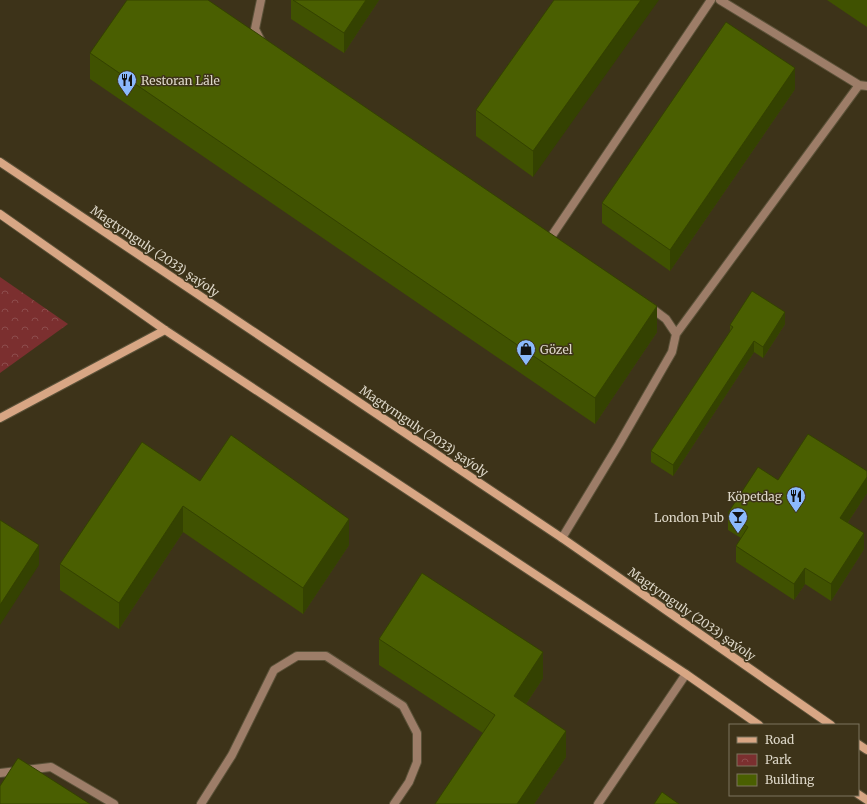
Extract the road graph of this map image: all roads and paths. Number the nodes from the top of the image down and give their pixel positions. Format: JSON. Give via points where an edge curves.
{"nodes":[{"id":1,"x":261,"y":0,"type":"edge"},
{"id":2,"x":711,"y":0,"type":"edge"},
{"id":3,"x":720,"y":0,"type":"edge"},
{"id":4,"x":267,"y":48,"type":"edge"},
{"id":5,"x":863,"y":85,"type":"edge"},
{"id":6,"x":0,"y":162,"type":"edge"},
{"id":7,"x":0,"y":214,"type":"edge"},
{"id":8,"x":551,"y":237,"type":"edge"},
{"id":9,"x":640,"y":301,"type":"edge"},
{"id":10,"x":165,"y":330,"type":"junction"},
{"id":11,"x":676,"y":334,"type":"junction"},
{"id":12,"x":0,"y":418,"type":"edge"},
{"id":13,"x":562,"y":538,"type":"junction"},
{"id":14,"x":686,"y":674,"type":"junction"},
{"id":15,"x":758,"y":724,"type":"edge"},
{"id":16,"x":830,"y":724,"type":"edge"},
{"id":17,"x":0,"y":773,"type":"edge"},
{"id":18,"x":114,"y":804,"type":"edge"},
{"id":19,"x":201,"y":804,"type":"edge"},
{"id":20,"x":394,"y":804,"type":"edge"},
{"id":21,"x":598,"y":804,"type":"edge"}],
"edges":[{"from":1,"to":4,"type":"street","via":[[255,29]]},
{"from":2,"to":8,"type":"street"},
{"from":3,"to":5,"type":"street"},
{"from":5,"to":11,"type":"street"},
{"from":6,"to":13,"type":"main road","name":"Magtymguly (2033) şaýoly"},
{"from":7,"to":10,"type":"main road"},
{"from":9,"to":11,"type":"street","via":[[666,319]]},
{"from":10,"to":12,"type":"main road"},
{"from":10,"to":14,"type":"main road"},
{"from":11,"to":13,"type":"street","via":[[672,352]]},
{"from":13,"to":16,"type":"main road","name":"Magtymguly (2033) şaýoly"},
{"from":14,"to":15,"type":"main road"},
{"from":14,"to":21,"type":"street"},
{"from":17,"to":18,"type":"street","via":[[51,767]]},
{"from":19,"to":20,"type":"street","via":[[232,755],[274,670],[297,656],[326,656],[403,706],[417,733],[417,762],[409,782]]}]}
